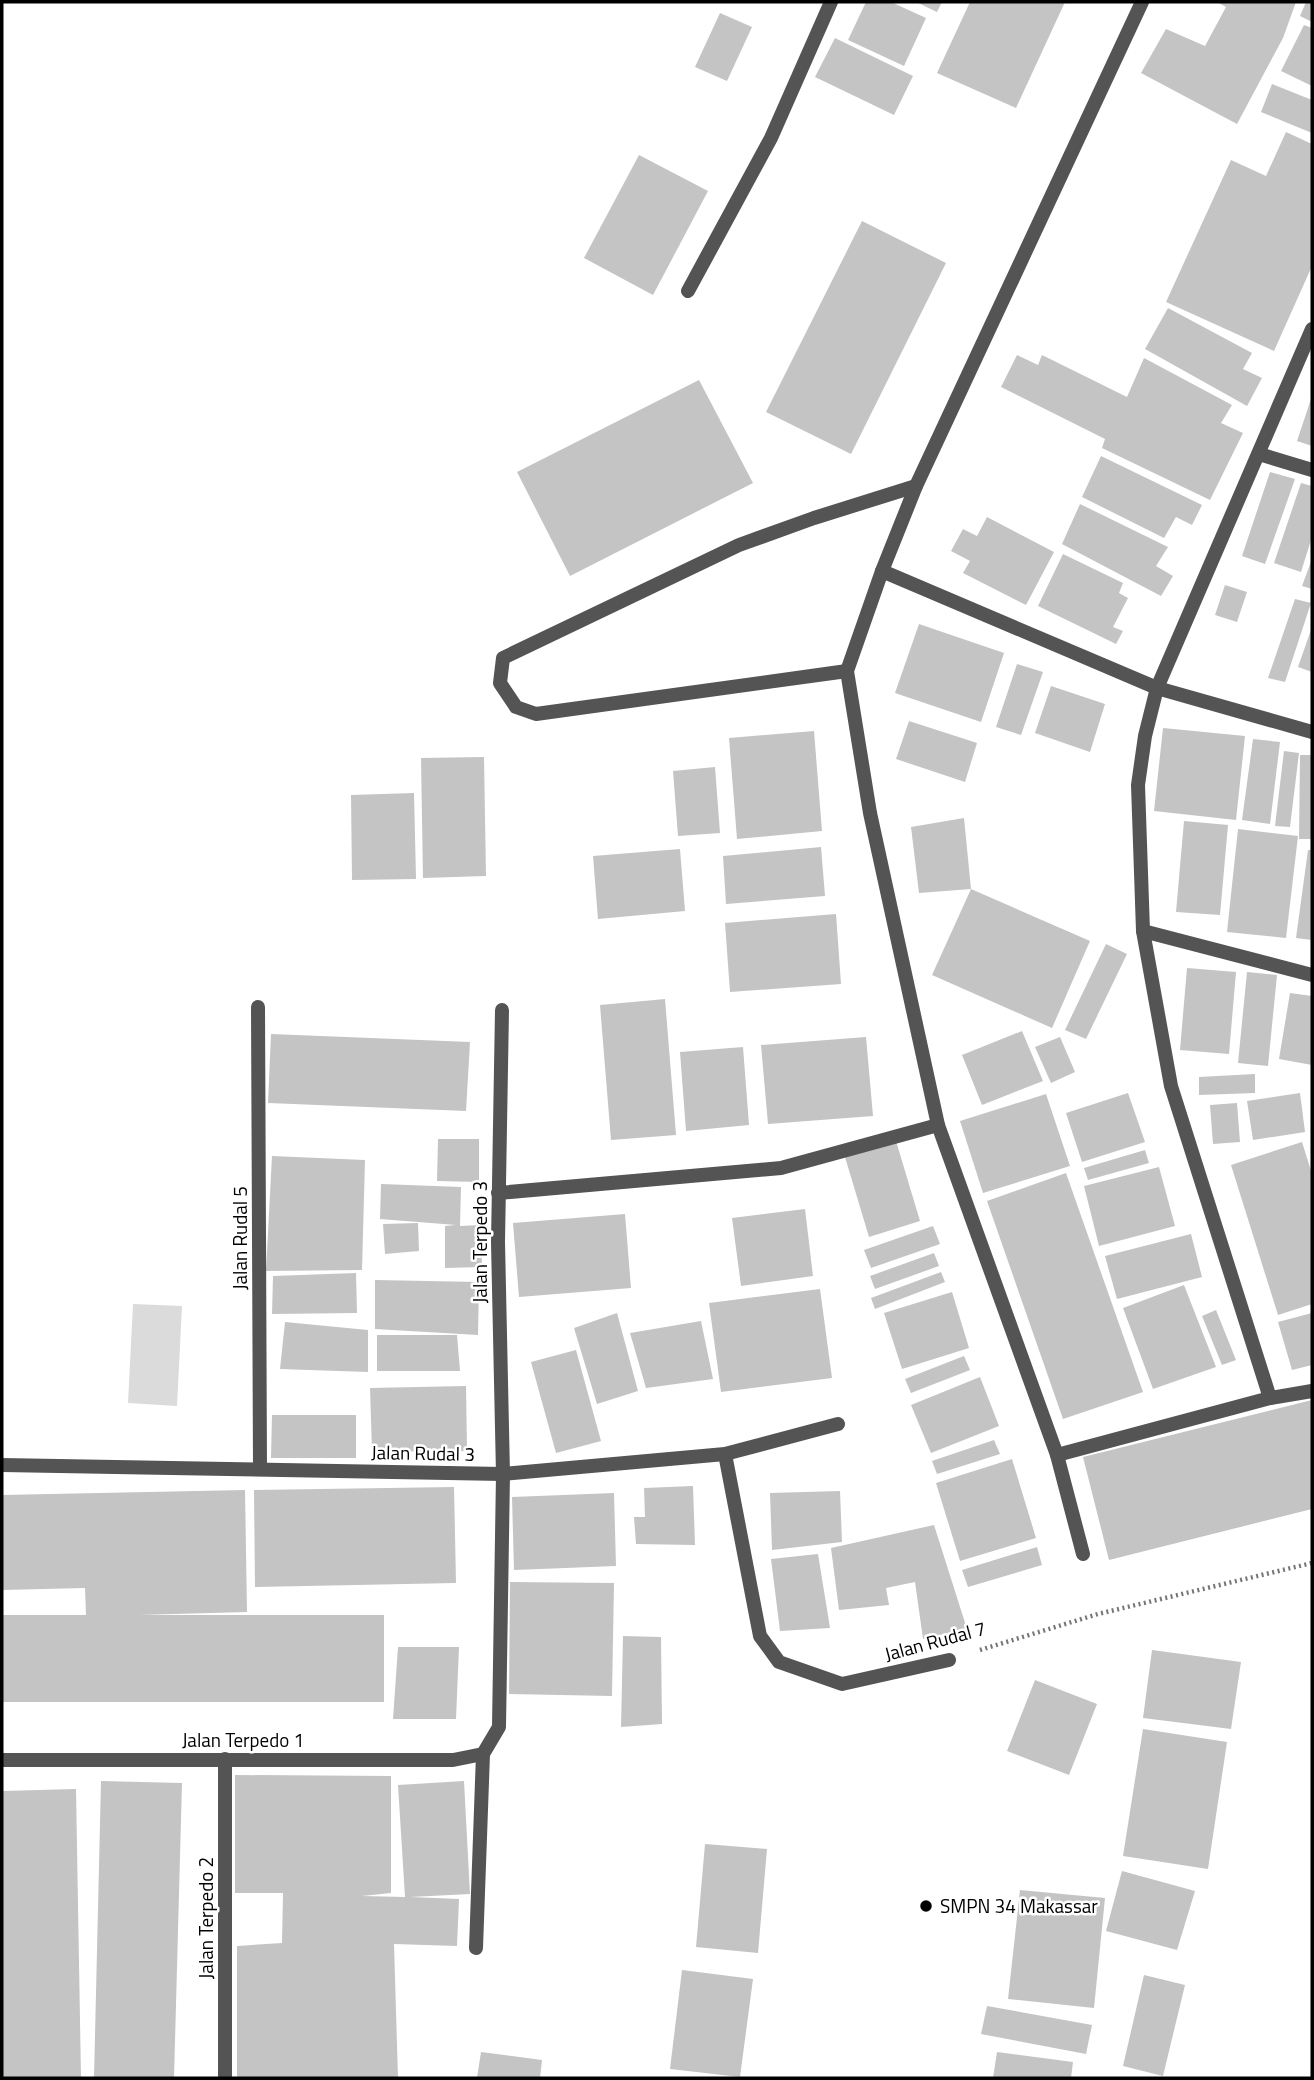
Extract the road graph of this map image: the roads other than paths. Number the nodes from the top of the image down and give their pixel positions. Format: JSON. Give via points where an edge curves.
{"nodes":[{"id":1,"x":831,"y":2,"type":"edge"},
{"id":2,"x":1142,"y":2,"type":"edge"},
{"id":3,"x":688,"y":292,"type":"dead end"},
{"id":4,"x":1312,"y":329,"type":"edge"},
{"id":5,"x":1259,"y":454,"type":"junction"},
{"id":6,"x":1312,"y":470,"type":"edge"},
{"id":7,"x":916,"y":486,"type":"junction"},
{"id":8,"x":882,"y":571,"type":"junction"},
{"id":9,"x":847,"y":671,"type":"junction"},
{"id":10,"x":1157,"y":688,"type":"junction"},
{"id":11,"x":1312,"y":732,"type":"edge"},
{"id":12,"x":1143,"y":931,"type":"junction"},
{"id":13,"x":1312,"y":975,"type":"edge"},
{"id":14,"x":258,"y":1007,"type":"dead end"},
{"id":15,"x":502,"y":1010,"type":"dead end"},
{"id":16,"x":938,"y":1125,"type":"junction"},
{"id":17,"x":498,"y":1193,"type":"junction"},
{"id":18,"x":1312,"y":1391,"type":"edge"},
{"id":19,"x":1270,"y":1398,"type":"junction"},
{"id":20,"x":838,"y":1424,"type":"dead end"},
{"id":21,"x":724,"y":1454,"type":"junction"},
{"id":22,"x":1058,"y":1455,"type":"junction"},
{"id":23,"x":2,"y":1465,"type":"edge"},
{"id":24,"x":260,"y":1468,"type":"junction"},
{"id":25,"x":503,"y":1474,"type":"junction"},
{"id":26,"x":1083,"y":1554,"type":"dead end"},
{"id":27,"x":949,"y":1660,"type":"road end"},
{"id":28,"x":483,"y":1754,"type":"junction"},
{"id":29,"x":225,"y":1759,"type":"junction"},
{"id":30,"x":2,"y":1760,"type":"edge"},
{"id":31,"x":477,"y":1948,"type":"dead end"},
{"id":32,"x":225,"y":2078,"type":"edge"}],
"edges":[{"from":1,"to":3,"type":"street","via":[[771,138]]},
{"from":2,"to":7,"type":"street"},
{"from":4,"to":5,"type":"street"},
{"from":5,"to":6,"type":"street"},
{"from":5,"to":10,"type":"street"},
{"from":7,"to":8,"type":"street"},
{"from":7,"to":9,"type":"street","via":[[739,545],[503,658],[500,684],[516,707],[536,714]]},
{"from":8,"to":9,"type":"street"},
{"from":8,"to":10,"type":"street"},
{"from":9,"to":16,"type":"street","via":[[870,813]]},
{"from":10,"to":11,"type":"street"},
{"from":10,"to":12,"type":"street","via":[[1138,785]]},
{"from":12,"to":13,"type":"street"},
{"from":12,"to":19,"type":"street","via":[[1171,1086]]},
{"from":14,"to":24,"type":"street","name":"Jalan Rudal 5"},
{"from":15,"to":17,"type":"street","name":"Jalan Terpedo 3"},
{"from":16,"to":17,"type":"street","via":[[781,1168]]},
{"from":16,"to":22,"type":"street"},
{"from":17,"to":25,"type":"street","name":"Jalan Terpedo 3"},
{"from":18,"to":19,"type":"street"},
{"from":19,"to":22,"type":"street"},
{"from":20,"to":21,"type":"street","name":"Jalan Rudal 3"},
{"from":21,"to":25,"type":"street","name":"Jalan Rudal 3"},
{"from":21,"to":27,"type":"street","name":"Jalan Rudal 7","via":[[760,1636],[779,1662],[842,1684]]},
{"from":22,"to":26,"type":"street"},
{"from":23,"to":24,"type":"street","name":"Jalan Rudal 3"},
{"from":24,"to":25,"type":"street","name":"Jalan Rudal 3"},
{"from":25,"to":28,"type":"street","name":"Jalan Terpedo 3","via":[[499,1727]]},
{"from":28,"to":29,"type":"street","name":"Jalan Terpedo 1","via":[[453,1760]]},
{"from":28,"to":31,"type":"street"},
{"from":29,"to":30,"type":"street","name":"Jalan Terpedo 1"},
{"from":29,"to":32,"type":"street","name":"Jalan Terpedo 2"}]}
